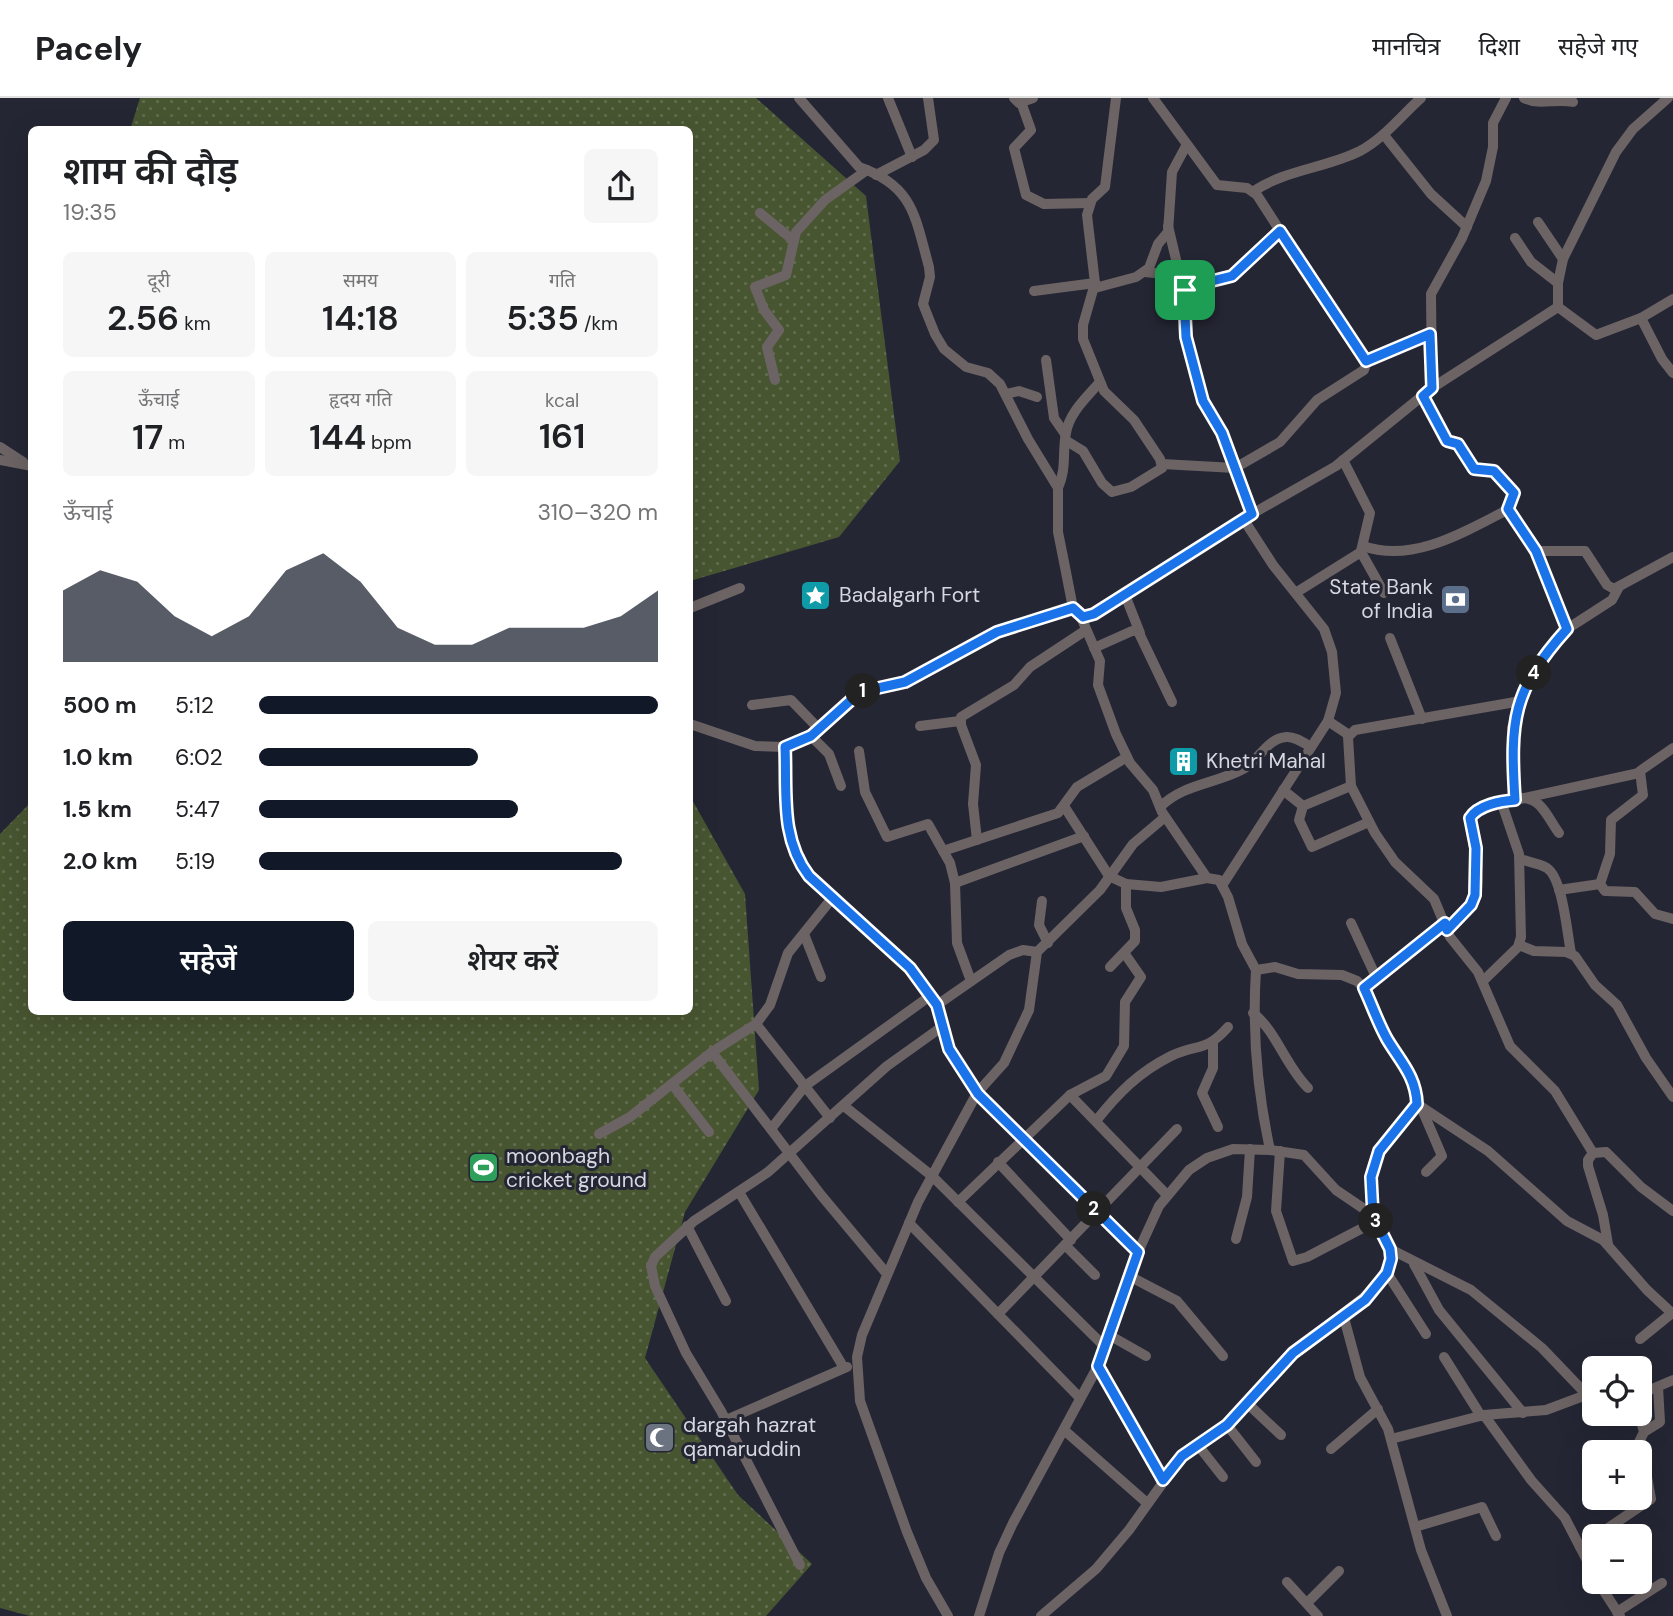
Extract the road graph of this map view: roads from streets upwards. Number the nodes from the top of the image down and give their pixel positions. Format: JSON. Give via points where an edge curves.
{"nodes":[{"id":1,"x":799,"y":98,"type":"edge"},
{"id":2,"x":888,"y":98,"type":"edge"},
{"id":3,"x":928,"y":98,"type":"edge"},
{"id":4,"x":1033,"y":98,"type":"edge"},
{"id":5,"x":1116,"y":98,"type":"edge"},
{"id":6,"x":1153,"y":98,"type":"edge"},
{"id":7,"x":1421,"y":98,"type":"edge"},
{"id":8,"x":1506,"y":98,"type":"edge"},
{"id":9,"x":1524,"y":98,"type":"edge"},
{"id":10,"x":1668,"y":98,"type":"edge"},
{"id":11,"x":1018,"y":100,"type":"edge"},
{"id":12,"x":1573,"y":102,"type":"dead end"},
{"id":13,"x":1384,"y":135,"type":"junction"},
{"id":14,"x":1186,"y":146,"type":"junction"},
{"id":15,"x":912,"y":157,"type":"junction"},
{"id":16,"x":872,"y":172,"type":"junction"},
{"id":17,"x":1254,"y":191,"type":"junction"},
{"id":18,"x":1090,"y":203,"type":"junction"},
{"id":19,"x":760,"y":213,"type":"dead end"},
{"id":20,"x":1538,"y":222,"type":"dead end"},
{"id":21,"x":1168,"y":226,"type":"junction"},
{"id":22,"x":1466,"y":227,"type":"junction"},
{"id":23,"x":1280,"y":231,"type":"junction"},
{"id":24,"x":1515,"y":239,"type":"dead end"},
{"id":25,"x":793,"y":240,"type":"junction"},
{"id":26,"x":1563,"y":259,"type":"junction"},
{"id":27,"x":1178,"y":267,"type":"junction"},
{"id":28,"x":1145,"y":272,"type":"junction"},
{"id":29,"x":1558,"y":283,"type":"junction"},
{"id":30,"x":1095,"y":286,"type":"junction"},
{"id":31,"x":1034,"y":291,"type":"dead end"},
{"id":32,"x":1184,"y":293,"type":"junction"},
{"id":33,"x":1673,"y":299,"type":"edge"},
{"id":34,"x":1558,"y":307,"type":"junction"},
{"id":35,"x":1641,"y":318,"type":"junction"},
{"id":36,"x":1430,"y":334,"type":"junction"},
{"id":37,"x":1046,"y":360,"type":"dead end"},
{"id":38,"x":1366,"y":361,"type":"junction"},
{"id":39,"x":1673,"y":373,"type":"edge"},
{"id":40,"x":775,"y":380,"type":"dead end"},
{"id":41,"x":1100,"y":383,"type":"junction"},
{"id":42,"x":1432,"y":388,"type":"junction"},
{"id":43,"x":1006,"y":394,"type":"junction"},
{"id":44,"x":1423,"y":396,"type":"junction"},
{"id":45,"x":1037,"y":397,"type":"dead end"},
{"id":46,"x":1065,"y":437,"type":"junction"},
{"id":47,"x":0,"y":447,"type":"edge"},
{"id":48,"x":0,"y":460,"type":"edge"},
{"id":49,"x":1343,"y":460,"type":"junction"},
{"id":50,"x":28,"y":464,"type":"edge"},
{"id":51,"x":1162,"y":464,"type":"junction"},
{"id":52,"x":28,"y":465,"type":"edge"},
{"id":53,"x":1235,"y":468,"type":"junction"},
{"id":54,"x":1058,"y":488,"type":"junction"},
{"id":55,"x":1508,"y":509,"type":"junction"},
{"id":56,"x":1248,"y":517,"type":"junction"},
{"id":57,"x":1362,"y":549,"type":"junction"},
{"id":58,"x":1536,"y":551,"type":"junction"},
{"id":59,"x":1673,"y":557,"type":"edge"},
{"id":60,"x":1619,"y":587,"type":"junction"},
{"id":61,"x":740,"y":588,"type":"dead end"},
{"id":62,"x":1297,"y":592,"type":"junction"},
{"id":63,"x":1384,"y":593,"type":"dead end"},
{"id":64,"x":1125,"y":595,"type":"junction"},
{"id":65,"x":693,"y":607,"type":"edge"},
{"id":66,"x":1076,"y":612,"type":"junction"},
{"id":67,"x":1567,"y":629,"type":"junction"},
{"id":68,"x":1086,"y":630,"type":"junction"},
{"id":69,"x":1140,"y":633,"type":"junction"},
{"id":70,"x":1390,"y":638,"type":"dead end"},
{"id":71,"x":1094,"y":648,"type":"junction"},
{"id":72,"x":1521,"y":701,"type":"junction"},
{"id":73,"x":1172,"y":702,"type":"dead end"},
{"id":74,"x":752,"y":705,"type":"dead end"},
{"id":75,"x":1422,"y":719,"type":"junction"},
{"id":76,"x":960,"y":721,"type":"junction"},
{"id":77,"x":1328,"y":721,"type":"junction"},
{"id":78,"x":693,"y":725,"type":"edge"},
{"id":79,"x":920,"y":726,"type":"dead end"},
{"id":80,"x":816,"y":733,"type":"junction"},
{"id":81,"x":1349,"y":734,"type":"junction"},
{"id":82,"x":785,"y":747,"type":"junction"},
{"id":83,"x":1311,"y":747,"type":"junction"},
{"id":84,"x":1673,"y":748,"type":"edge"},
{"id":85,"x":859,"y":751,"type":"dead end"},
{"id":86,"x":1127,"y":757,"type":"junction"},
{"id":87,"x":1639,"y":773,"type":"junction"},
{"id":88,"x":841,"y":786,"type":"dead end"},
{"id":89,"x":1351,"y":786,"type":"junction"},
{"id":90,"x":1283,"y":790,"type":"junction"},
{"id":91,"x":1515,"y":800,"type":"junction"},
{"id":92,"x":1501,"y":801,"type":"junction"},
{"id":93,"x":1064,"y":806,"type":"junction"},
{"id":94,"x":1303,"y":806,"type":"junction"},
{"id":95,"x":1160,"y":807,"type":"junction"},
{"id":96,"x":1165,"y":817,"type":"junction"},
{"id":97,"x":1369,"y":822,"type":"junction"},
{"id":98,"x":1559,"y":833,"type":"dead end"},
{"id":99,"x":1084,"y":836,"type":"junction"},
{"id":100,"x":977,"y":840,"type":"junction"},
{"id":101,"x":943,"y":851,"type":"junction"},
{"id":102,"x":1520,"y":859,"type":"junction"},
{"id":103,"x":1109,"y":876,"type":"junction"},
{"id":104,"x":1207,"y":878,"type":"junction"},
{"id":105,"x":955,"y":883,"type":"junction"},
{"id":106,"x":1126,"y":884,"type":"junction"},
{"id":107,"x":1223,"y":884,"type":"junction"},
{"id":108,"x":1600,"y":884,"type":"junction"},
{"id":109,"x":1559,"y":890,"type":"junction"},
{"id":110,"x":833,"y":897,"type":"junction"},
{"id":111,"x":1042,"y":901,"type":"dead end"},
{"id":112,"x":1673,"y":919,"type":"edge"},
{"id":113,"x":1351,"y":923,"type":"dead end"},
{"id":114,"x":1446,"y":927,"type":"junction"},
{"id":115,"x":804,"y":934,"type":"junction"},
{"id":116,"x":1048,"y":943,"type":"junction"},
{"id":117,"x":1519,"y":945,"type":"junction"},
{"id":118,"x":1037,"y":952,"type":"junction"},
{"id":119,"x":1571,"y":953,"type":"junction"},
{"id":120,"x":1125,"y":954,"type":"junction"},
{"id":121,"x":1110,"y":967,"type":"dead end"},
{"id":122,"x":1256,"y":970,"type":"junction"},
{"id":123,"x":821,"y":977,"type":"dead end"},
{"id":124,"x":1377,"y":979,"type":"junction"},
{"id":125,"x":971,"y":981,"type":"junction"},
{"id":126,"x":1483,"y":981,"type":"junction"},
{"id":127,"x":1364,"y":988,"type":"junction"},
{"id":128,"x":930,"y":996,"type":"junction"},
{"id":129,"x":937,"y":1005,"type":"junction"},
{"id":130,"x":1253,"y":1013,"type":"junction"},
{"id":131,"x":756,"y":1024,"type":"junction"},
{"id":132,"x":943,"y":1026,"type":"junction"},
{"id":133,"x":1228,"y":1027,"type":"dead end"},
{"id":134,"x":1213,"y":1043,"type":"junction"},
{"id":135,"x":712,"y":1052,"type":"junction"},
{"id":136,"x":672,"y":1084,"type":"junction"},
{"id":137,"x":805,"y":1087,"type":"junction"},
{"id":138,"x":1308,"y":1088,"type":"dead end"},
{"id":139,"x":978,"y":1094,"type":"junction"},
{"id":140,"x":1070,"y":1095,"type":"junction"},
{"id":141,"x":1673,"y":1097,"type":"edge"},
{"id":142,"x":844,"y":1105,"type":"junction"},
{"id":143,"x":1418,"y":1105,"type":"junction"},
{"id":144,"x":830,"y":1118,"type":"junction"},
{"id":145,"x":1096,"y":1121,"type":"junction"},
{"id":146,"x":1218,"y":1127,"type":"dead end"},
{"id":147,"x":771,"y":1129,"type":"junction"},
{"id":148,"x":1177,"y":1129,"type":"dead end"},
{"id":149,"x":709,"y":1132,"type":"dead end"},
{"id":150,"x":599,"y":1134,"type":"dead end"},
{"id":151,"x":1021,"y":1139,"type":"junction"},
{"id":152,"x":1250,"y":1149,"type":"junction"},
{"id":153,"x":1275,"y":1150,"type":"junction"},
{"id":154,"x":1593,"y":1153,"type":"junction"},
{"id":155,"x":790,"y":1154,"type":"junction"},
{"id":156,"x":998,"y":1162,"type":"junction"},
{"id":157,"x":1141,"y":1166,"type":"junction"},
{"id":158,"x":1426,"y":1172,"type":"dead end"},
{"id":159,"x":932,"y":1176,"type":"junction"},
{"id":160,"x":739,"y":1192,"type":"junction"},
{"id":161,"x":1167,"y":1195,"type":"junction"},
{"id":162,"x":957,"y":1202,"type":"junction"},
{"id":163,"x":1673,"y":1211,"type":"edge"},
{"id":164,"x":1098,"y":1213,"type":"junction"},
{"id":165,"x":1374,"y":1218,"type":"junction"},
{"id":166,"x":909,"y":1223,"type":"junction"},
{"id":167,"x":688,"y":1226,"type":"junction"},
{"id":168,"x":1236,"y":1239,"type":"dead end"},
{"id":169,"x":1068,"y":1242,"type":"junction"},
{"id":170,"x":1608,"y":1244,"type":"junction"},
{"id":171,"x":1390,"y":1249,"type":"junction"},
{"id":172,"x":1138,"y":1252,"type":"junction"},
{"id":173,"x":1415,"y":1264,"type":"junction"},
{"id":174,"x":1387,"y":1273,"type":"junction"},
{"id":175,"x":887,"y":1274,"type":"junction"},
{"id":176,"x":1095,"y":1275,"type":"dead end"},
{"id":177,"x":1131,"y":1277,"type":"junction"},
{"id":178,"x":1033,"y":1278,"type":"junction"},
{"id":179,"x":726,"y":1301,"type":"dead end"},
{"id":180,"x":998,"y":1314,"type":"junction"},
{"id":181,"x":1343,"y":1314,"type":"junction"},
{"id":182,"x":1672,"y":1314,"type":"edge"},
{"id":183,"x":1426,"y":1334,"type":"dead end"},
{"id":184,"x":1110,"y":1335,"type":"junction"},
{"id":185,"x":1640,"y":1339,"type":"dead end"},
{"id":186,"x":1105,"y":1347,"type":"junction"},
{"id":187,"x":1146,"y":1356,"type":"dead end"},
{"id":188,"x":1223,"y":1356,"type":"dead end"},
{"id":189,"x":1444,"y":1357,"type":"dead end"},
{"id":190,"x":857,"y":1363,"type":"junction"},
{"id":191,"x":1098,"y":1366,"type":"junction"},
{"id":192,"x":844,"y":1368,"type":"junction"},
{"id":193,"x":1673,"y":1380,"type":"edge"},
{"id":194,"x":1582,"y":1386,"type":"edge"},
{"id":195,"x":1658,"y":1387,"type":"junction"},
{"id":196,"x":1652,"y":1389,"type":"edge"},
{"id":197,"x":1080,"y":1398,"type":"junction"},
{"id":198,"x":1582,"y":1398,"type":"edge"},
{"id":199,"x":1247,"y":1403,"type":"junction"},
{"id":200,"x":1378,"y":1409,"type":"junction"},
{"id":201,"x":1523,"y":1413,"type":"junction"},
{"id":202,"x":1483,"y":1415,"type":"junction"},
{"id":203,"x":726,"y":1420,"type":"junction"},
{"id":204,"x":1227,"y":1425,"type":"junction"},
{"id":205,"x":1642,"y":1426,"type":"edge"},
{"id":206,"x":1064,"y":1430,"type":"junction"},
{"id":207,"x":1644,"y":1432,"type":"junction"},
{"id":208,"x":1282,"y":1435,"type":"dead end"},
{"id":209,"x":1391,"y":1439,"type":"junction"},
{"id":210,"x":1640,"y":1440,"type":"edge"},
{"id":211,"x":1197,"y":1444,"type":"junction"},
{"id":212,"x":1331,"y":1449,"type":"dead end"},
{"id":213,"x":1256,"y":1462,"type":"dead end"},
{"id":214,"x":1223,"y":1477,"type":"dead end"},
{"id":215,"x":1163,"y":1480,"type":"junction"},
{"id":216,"x":1147,"y":1503,"type":"junction"},
{"id":217,"x":1635,"y":1510,"type":"edge"},
{"id":218,"x":1415,"y":1527,"type":"junction"},
{"id":219,"x":1496,"y":1536,"type":"dead end"},
{"id":220,"x":1580,"y":1547,"type":"junction"},
{"id":221,"x":1582,"y":1551,"type":"edge"},
{"id":222,"x":800,"y":1564,"type":"dead end"},
{"id":223,"x":1339,"y":1571,"type":"dead end"},
{"id":224,"x":1287,"y":1582,"type":"dead end"},
{"id":225,"x":1662,"y":1583,"type":"dead end"},
{"id":226,"x":1606,"y":1594,"type":"edge"},
{"id":227,"x":1307,"y":1603,"type":"junction"},
{"id":228,"x":1618,"y":1614,"type":"edge"},
{"id":229,"x":948,"y":1616,"type":"edge"},
{"id":230,"x":979,"y":1616,"type":"edge"},
{"id":231,"x":1041,"y":1616,"type":"edge"},
{"id":232,"x":1318,"y":1616,"type":"edge"},
{"id":233,"x":1447,"y":1616,"type":"edge"}],
"edges":[{"from":1,"to":16,"type":"street","via":[[859,167]]},
{"from":2,"to":15,"type":"street"},
{"from":3,"to":15,"type":"street","via":[[934,140]]},
{"from":4,"to":11,"type":"street"},
{"from":5,"to":18,"type":"street","via":[[1105,187]]},
{"from":6,"to":14,"type":"street"},
{"from":7,"to":13,"type":"street"},
{"from":8,"to":22,"type":"street","via":[[1493,123],[1486,181]]},
{"from":9,"to":12,"type":"street","via":[[1535,103]]},
{"from":10,"to":26,"type":"street","via":[[1626,136]]},
{"from":11,"to":18,"type":"street","via":[[1031,130],[1014,148],[1027,195],[1044,204]]},
{"from":13,"to":17,"type":"street","via":[[1348,156],[1275,179]]},
{"from":13,"to":22,"type":"street","via":[[1414,175]]},
{"from":14,"to":17,"type":"street","via":[[1217,185]]},
{"from":14,"to":21,"type":"street","via":[[1172,172]]},
{"from":15,"to":16,"type":"street"},
{"from":16,"to":25,"type":"street","via":[[825,200]]},
{"from":16,"to":43,"type":"street","via":[[907,196],[930,277],[924,311],[944,349],[966,367],[988,373]]},
{"from":17,"to":23,"type":"street"},
{"from":18,"to":30,"type":"street","via":[[1087,224]]},
{"from":19,"to":25,"type":"street"},
{"from":20,"to":26,"type":"street"},
{"from":21,"to":27,"type":"street"},
{"from":21,"to":28,"type":"street"},
{"from":22,"to":36,"type":"street","via":[[1433,286]]},
{"from":23,"to":32,"type":"street","via":[[1232,276],[1192,286]]},
{"from":23,"to":38,"type":"street"},
{"from":24,"to":29,"type":"street","via":[[1531,262]]},
{"from":25,"to":40,"type":"street","via":[[788,273],[754,289],[780,332],[767,347]]},
{"from":26,"to":29,"type":"street"},
{"from":27,"to":28,"type":"street","via":[[1163,274]]},
{"from":27,"to":32,"type":"street"},
{"from":28,"to":30,"type":"street"},
{"from":29,"to":34,"type":"street"},
{"from":30,"to":31,"type":"street"},
{"from":30,"to":41,"type":"street","via":[[1082,333]]},
{"from":32,"to":53,"type":"street","via":[[1189,356],[1203,401]]},
{"from":33,"to":35,"type":"street"},
{"from":34,"to":35,"type":"street","via":[[1596,335]]},
{"from":34,"to":42,"type":"street"},
{"from":35,"to":39,"type":"street"},
{"from":36,"to":38,"type":"street"},
{"from":36,"to":42,"type":"street"},
{"from":37,"to":46,"type":"street","via":[[1054,418]]},
{"from":38,"to":53,"type":"street","via":[[1364,370],[1317,400],[1280,442]]},
{"from":41,"to":46,"type":"street","via":[[1077,408]]},
{"from":41,"to":51,"type":"street","via":[[1113,403],[1134,420]]},
{"from":42,"to":44,"type":"street"},
{"from":43,"to":45,"type":"street","via":[[1019,391]]},
{"from":43,"to":54,"type":"street"},
{"from":44,"to":49,"type":"street"},
{"from":44,"to":55,"type":"street","via":[[1447,441],[1458,444],[1474,469],[1494,471],[1514,493]]},
{"from":46,"to":51,"type":"street","via":[[1083,451],[1112,492],[1157,473]]},
{"from":46,"to":54,"type":"street","via":[[1065,470]]},
{"from":47,"to":50,"type":"street"},
{"from":48,"to":52,"type":"street"},
{"from":49,"to":56,"type":"street"},
{"from":49,"to":57,"type":"street","via":[[1370,513]]},
{"from":51,"to":53,"type":"street"},
{"from":53,"to":56,"type":"street"},
{"from":54,"to":66,"type":"street","via":[[1058,532]]},
{"from":55,"to":57,"type":"street","via":[[1447,541],[1409,549]]},
{"from":55,"to":58,"type":"street"},
{"from":56,"to":62,"type":"street","via":[[1273,565]]},
{"from":56,"to":64,"type":"street"},
{"from":57,"to":62,"type":"street"},
{"from":57,"to":63,"type":"street"},
{"from":58,"to":60,"type":"street","via":[[1585,551],[1607,585]]},
{"from":58,"to":67,"type":"street"},
{"from":59,"to":60,"type":"street"},
{"from":60,"to":67,"type":"street","via":[[1612,600]]},
{"from":61,"to":65,"type":"street"},
{"from":62,"to":77,"type":"street","via":[[1324,629],[1332,652],[1336,693]]},
{"from":64,"to":66,"type":"street","via":[[1094,614]]},
{"from":64,"to":69,"type":"street"},
{"from":66,"to":68,"type":"street"},
{"from":66,"to":80,"type":"street","via":[[997,632],[905,682],[860,692]]},
{"from":67,"to":72,"type":"street","via":[[1537,667]]},
{"from":68,"to":71,"type":"street"},
{"from":68,"to":76,"type":"street"},
{"from":69,"to":71,"type":"street","via":[[1132,631]]},
{"from":69,"to":73,"type":"street"},
{"from":70,"to":75,"type":"street"},
{"from":71,"to":86,"type":"street","via":[[1100,661],[1100,693]]},
{"from":72,"to":75,"type":"street"},
{"from":72,"to":91,"type":"street","via":[[1513,727]]},
{"from":74,"to":80,"type":"street","via":[[791,700]]},
{"from":75,"to":81,"type":"street"},
{"from":76,"to":79,"type":"street"},
{"from":76,"to":100,"type":"street","via":[[976,765],[973,804]]},
{"from":77,"to":81,"type":"street"},
{"from":77,"to":83,"type":"street"},
{"from":78,"to":82,"type":"street","via":[[755,746]]},
{"from":80,"to":82,"type":"street"},
{"from":80,"to":88,"type":"street","via":[[830,754]]},
{"from":81,"to":89,"type":"street"},
{"from":82,"to":110,"type":"street","via":[[792,848],[809,876]]},
{"from":83,"to":90,"type":"street"},
{"from":83,"to":95,"type":"street","via":[[1283,738],[1245,768],[1179,792]]},
{"from":84,"to":87,"type":"street"},
{"from":85,"to":101,"type":"street","via":[[865,792],[887,837],[928,824]]},
{"from":86,"to":93,"type":"street","via":[[1077,787]]},
{"from":86,"to":95,"type":"street","via":[[1153,790]]},
{"from":87,"to":91,"type":"street"},
{"from":87,"to":108,"type":"street","via":[[1643,795],[1611,820],[1610,854]]},
{"from":89,"to":94,"type":"street"},
{"from":89,"to":97,"type":"street"},
{"from":90,"to":94,"type":"street"},
{"from":90,"to":107,"type":"street"},
{"from":91,"to":92,"type":"street"},
{"from":91,"to":98,"type":"street","via":[[1537,803]]},
{"from":92,"to":102,"type":"street"},
{"from":92,"to":114,"type":"street","via":[[1473,812],[1470,818],[1476,848],[1475,895],[1471,905]]},
{"from":93,"to":99,"type":"street"},
{"from":93,"to":100,"type":"street","via":[[1058,813]]},
{"from":94,"to":97,"type":"street","via":[[1299,820],[1312,847]]},
{"from":95,"to":96,"type":"street"},
{"from":96,"to":103,"type":"street","via":[[1133,844]]},
{"from":96,"to":104,"type":"street"},
{"from":97,"to":114,"type":"street","via":[[1395,862],[1434,899]]},
{"from":99,"to":103,"type":"street"},
{"from":99,"to":105,"type":"street"},
{"from":100,"to":101,"type":"street"},
{"from":101,"to":105,"type":"street"},
{"from":102,"to":109,"type":"street","via":[[1549,869]]},
{"from":102,"to":117,"type":"street"},
{"from":103,"to":106,"type":"street"},
{"from":103,"to":116,"type":"street"},
{"from":104,"to":106,"type":"street","via":[[1172,887]]},
{"from":104,"to":107,"type":"street"},
{"from":105,"to":125,"type":"street","via":[[954,930]]},
{"from":106,"to":120,"type":"street","via":[[1126,908],[1136,935]]},
{"from":107,"to":122,"type":"street","via":[[1242,944]]},
{"from":108,"to":109,"type":"street"},
{"from":108,"to":112,"type":"street","via":[[1605,891],[1635,892],[1655,914]]},
{"from":109,"to":119,"type":"street"},
{"from":110,"to":115,"type":"street"},
{"from":110,"to":128,"type":"street","via":[[910,968]]},
{"from":111,"to":116,"type":"street","via":[[1039,925]]},
{"from":113,"to":124,"type":"street"},
{"from":114,"to":124,"type":"street"},
{"from":114,"to":126,"type":"street"},
{"from":115,"to":123,"type":"street"},
{"from":115,"to":131,"type":"street","via":[[782,963],[770,1005]]},
{"from":116,"to":118,"type":"street"},
{"from":117,"to":119,"type":"street"},
{"from":117,"to":126,"type":"street"},
{"from":118,"to":125,"type":"street","via":[[1017,952]]},
{"from":118,"to":139,"type":"street","via":[[1029,1010],[1003,1063]]},
{"from":119,"to":141,"type":"street","via":[[1595,985],[1618,1005]]},
{"from":120,"to":121,"type":"street"},
{"from":120,"to":140,"type":"street","via":[[1141,977],[1125,998],[1124,1046],[1104,1078]]},
{"from":122,"to":127,"type":"street","via":[[1275,967],[1298,974],[1342,975]]},
{"from":122,"to":130,"type":"street"},
{"from":124,"to":127,"type":"street"},
{"from":125,"to":129,"type":"street"},
{"from":126,"to":154,"type":"street","via":[[1510,1046],[1555,1091]]},
{"from":127,"to":143,"type":"street","via":[[1387,1038],[1408,1069]]},
{"from":128,"to":129,"type":"street"},
{"from":128,"to":137,"type":"street"},
{"from":129,"to":132,"type":"street"},
{"from":130,"to":138,"type":"street"},
{"from":130,"to":153,"type":"street","via":[[1257,1077]]},
{"from":131,"to":135,"type":"street"},
{"from":131,"to":137,"type":"street"},
{"from":132,"to":139,"type":"street","via":[[949,1049]]},
{"from":132,"to":142,"type":"street","via":[[887,1066]]},
{"from":133,"to":134,"type":"street"},
{"from":134,"to":145,"type":"street","via":[[1172,1056],[1138,1074]]},
{"from":134,"to":146,"type":"street","via":[[1213,1068],[1202,1093]]},
{"from":135,"to":136,"type":"street"},
{"from":135,"to":147,"type":"street"},
{"from":136,"to":149,"type":"street"},
{"from":136,"to":150,"type":"street"},
{"from":137,"to":144,"type":"street"},
{"from":137,"to":147,"type":"street"},
{"from":139,"to":151,"type":"street"},
{"from":139,"to":159,"type":"street"},
{"from":140,"to":145,"type":"street"},
{"from":140,"to":151,"type":"street"},
{"from":142,"to":144,"type":"street"},
{"from":142,"to":159,"type":"street"},
{"from":143,"to":158,"type":"street","via":[[1442,1156]]},
{"from":143,"to":165,"type":"street","via":[[1379,1151],[1371,1177]]},
{"from":143,"to":170,"type":"street","via":[[1489,1152],[1567,1221]]},
{"from":144,"to":155,"type":"street"},
{"from":145,"to":157,"type":"street"},
{"from":147,"to":155,"type":"street"},
{"from":148,"to":157,"type":"street"},
{"from":151,"to":156,"type":"street"},
{"from":151,"to":164,"type":"street"},
{"from":152,"to":153,"type":"street"},
{"from":152,"to":161,"type":"street","via":[[1207,1158]]},
{"from":152,"to":168,"type":"street","via":[[1247,1197]]},
{"from":153,"to":165,"type":"street","via":[[1308,1157],[1336,1190]]},
{"from":153,"to":165,"type":"street","via":[[1276,1211],[1293,1261]]},
{"from":154,"to":163,"type":"street","via":[[1606,1152],[1640,1187]]},
{"from":154,"to":170,"type":"street","via":[[1588,1166]]},
{"from":155,"to":160,"type":"street"},
{"from":155,"to":175,"type":"street"},
{"from":156,"to":162,"type":"street"},
{"from":156,"to":169,"type":"street"},
{"from":157,"to":161,"type":"street"},
{"from":157,"to":164,"type":"street"},
{"from":159,"to":162,"type":"street"},
{"from":159,"to":166,"type":"street"},
{"from":160,"to":167,"type":"street"},
{"from":160,"to":192,"type":"street"},
{"from":161,"to":172,"type":"street"},
{"from":162,"to":178,"type":"street"},
{"from":164,"to":169,"type":"street"},
{"from":164,"to":172,"type":"street"},
{"from":165,"to":171,"type":"street"},
{"from":166,"to":175,"type":"street"},
{"from":166,"to":180,"type":"street"},
{"from":167,"to":179,"type":"street"},
{"from":167,"to":203,"type":"street","via":[[655,1257],[651,1275],[686,1353]]},
{"from":169,"to":176,"type":"street"},
{"from":169,"to":178,"type":"street"},
{"from":170,"to":182,"type":"street"},
{"from":171,"to":173,"type":"street"},
{"from":171,"to":174,"type":"street"},
{"from":172,"to":177,"type":"street"},
{"from":173,"to":194,"type":"street","via":[[1446,1275],[1488,1303]]},
{"from":173,"to":201,"type":"street","via":[[1439,1310]]},
{"from":174,"to":181,"type":"street","via":[[1365,1300]]},
{"from":174,"to":183,"type":"street"},
{"from":175,"to":190,"type":"street","via":[[862,1335]]},
{"from":177,"to":184,"type":"street"},
{"from":177,"to":188,"type":"street","via":[[1177,1301]]},
{"from":178,"to":180,"type":"street"},
{"from":178,"to":186,"type":"street"},
{"from":180,"to":197,"type":"street"},
{"from":181,"to":199,"type":"street","via":[[1293,1353]]},
{"from":181,"to":200,"type":"street","via":[[1360,1377]]},
{"from":182,"to":185,"type":"street"},
{"from":184,"to":186,"type":"street"},
{"from":184,"to":187,"type":"street"},
{"from":186,"to":191,"type":"street"},
{"from":189,"to":202,"type":"street"},
{"from":190,"to":192,"type":"street"},
{"from":190,"to":229,"type":"street","via":[[860,1401],[906,1532]]},
{"from":191,"to":197,"type":"street"},
{"from":191,"to":215,"type":"street"},
{"from":192,"to":203,"type":"street"},
{"from":193,"to":195,"type":"street"},
{"from":195,"to":196,"type":"street"},
{"from":195,"to":207,"type":"street","via":[[1660,1422]]},
{"from":197,"to":206,"type":"street"},
{"from":198,"to":201,"type":"street"},
{"from":199,"to":204,"type":"street"},
{"from":199,"to":208,"type":"street"},
{"from":200,"to":209,"type":"street"},
{"from":200,"to":212,"type":"street"},
{"from":201,"to":202,"type":"street"},
{"from":202,"to":209,"type":"street"},
{"from":202,"to":220,"type":"street","via":[[1565,1517]]},
{"from":203,"to":222,"type":"street"},
{"from":204,"to":211,"type":"street"},
{"from":204,"to":213,"type":"street"},
{"from":205,"to":207,"type":"street"},
{"from":206,"to":216,"type":"street"},
{"from":206,"to":230,"type":"street","via":[[999,1553]]},
{"from":207,"to":210,"type":"street"},
{"from":209,"to":218,"type":"street"},
{"from":211,"to":214,"type":"street"},
{"from":211,"to":215,"type":"street"},
{"from":215,"to":216,"type":"street"},
{"from":216,"to":231,"type":"street","via":[[1096,1569]]},
{"from":217,"to":220,"type":"street"},
{"from":218,"to":219,"type":"street","via":[[1482,1507]]},
{"from":218,"to":233,"type":"street"},
{"from":220,"to":221,"type":"street"},
{"from":223,"to":227,"type":"street"},
{"from":224,"to":227,"type":"street"},
{"from":225,"to":228,"type":"street"},
{"from":226,"to":228,"type":"street"},
{"from":227,"to":232,"type":"street"}]}
